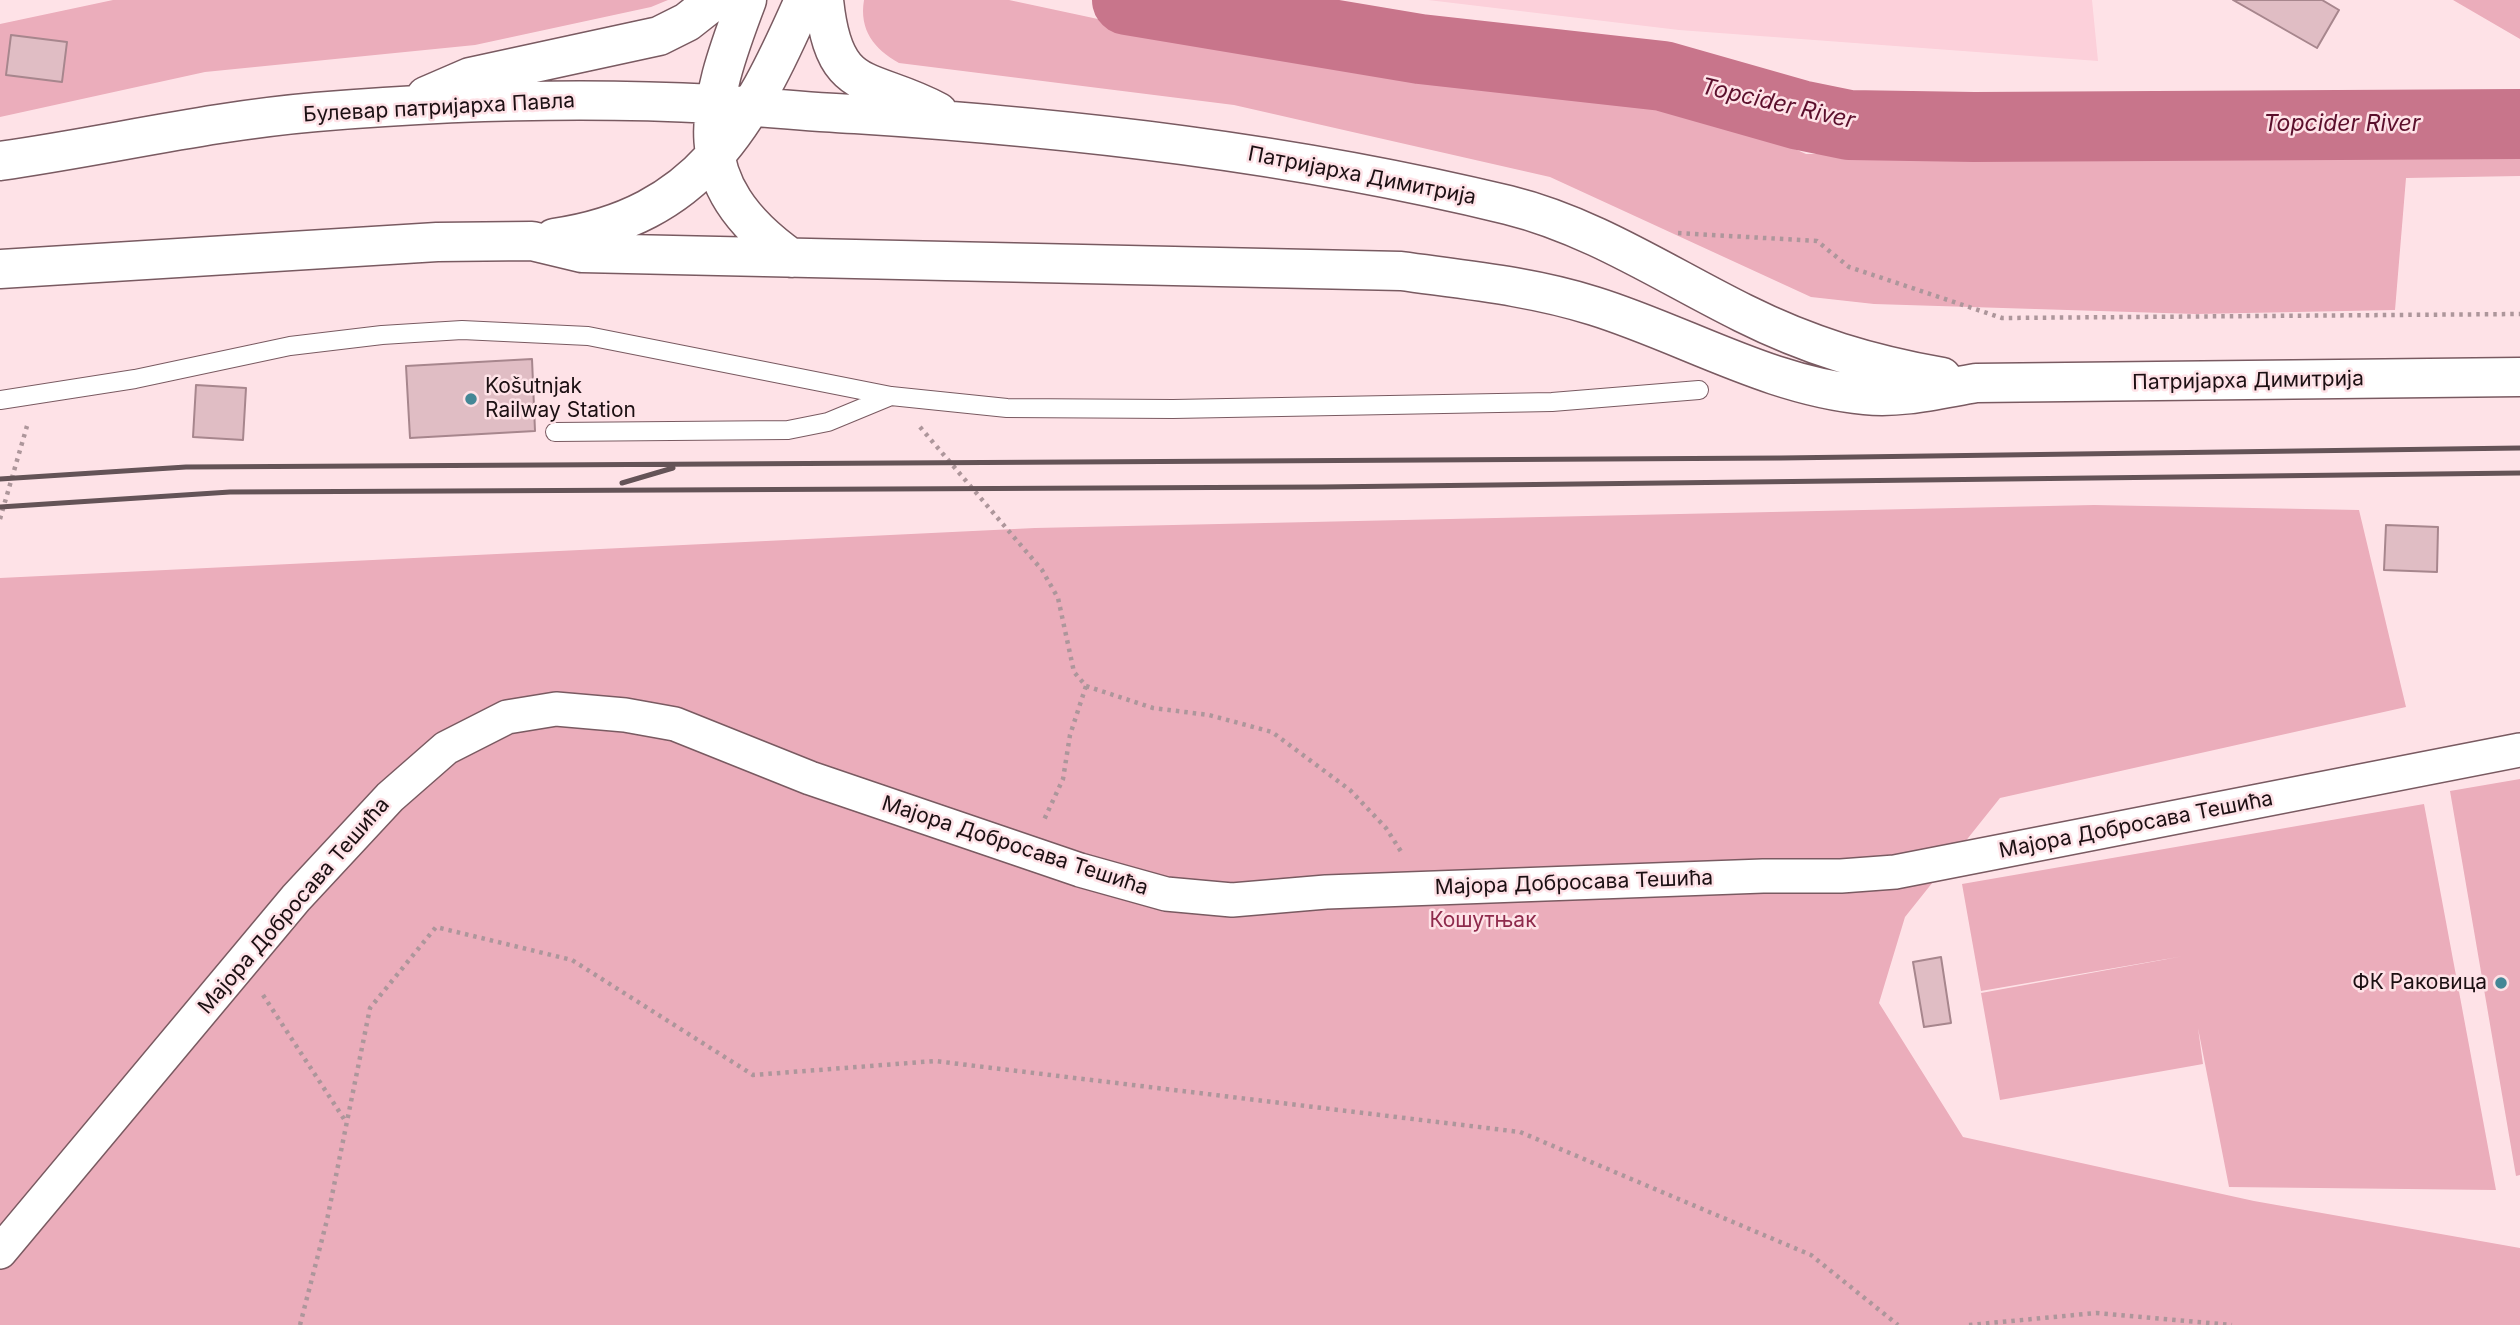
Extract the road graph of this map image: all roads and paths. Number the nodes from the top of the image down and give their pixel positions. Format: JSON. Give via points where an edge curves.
{"nodes":[{"id":1,"x":715,"y":0,"type":"edge"},
{"id":2,"x":747,"y":0,"type":"edge"},
{"id":3,"x":804,"y":0,"type":"edge"},
{"id":4,"x":824,"y":0,"type":"edge"},
{"id":5,"x":714,"y":104,"type":"junction"},
{"id":6,"x":411,"y":105,"type":"junction"},
{"id":7,"x":753,"y":107,"type":"junction"},
{"id":8,"x":956,"y":121,"type":"junction"},
{"id":9,"x":717,"y":156,"type":"junction"},
{"id":10,"x":0,"y":161,"type":"edge"},
{"id":11,"x":1667,"y":233,"type":"dead end"},
{"id":12,"x":532,"y":241,"type":"junction"},
{"id":13,"x":791,"y":258,"type":"junction"},
{"id":14,"x":0,"y":269,"type":"edge"},
{"id":15,"x":2520,"y":314,"type":"edge"},
{"id":16,"x":2520,"y":377,"type":"edge"},
{"id":17,"x":1976,"y":383,"type":"junction"},
{"id":18,"x":1699,"y":390,"type":"dead end"},
{"id":19,"x":43,"y":393,"type":"junction"},
{"id":20,"x":891,"y":396,"type":"junction"},
{"id":21,"x":0,"y":400,"type":"edge"},
{"id":22,"x":555,"y":432,"type":"dead end"},
{"id":23,"x":0,"y":519,"type":"edge"},
{"id":24,"x":1086,"y":686,"type":"junction"},
{"id":25,"x":2520,"y":750,"type":"edge"},
{"id":26,"x":1029,"y":853,"type":"junction"},
{"id":27,"x":1426,"y":888,"type":"junction"},
{"id":28,"x":242,"y":963,"type":"junction"},
{"id":29,"x":346,"y":1123,"type":"junction"},
{"id":30,"x":0,"y":1252,"type":"edge"},
{"id":31,"x":300,"y":1325,"type":"edge"},
{"id":32,"x":1898,"y":1325,"type":"edge"},
{"id":33,"x":1969,"y":1325,"type":"edge"},
{"id":34,"x":2232,"y":1325,"type":"edge"}],
"edges":[{"from":1,"to":6,"type":"main road","via":[[659,36],[470,77]]},
{"from":2,"to":5,"type":"main road","via":[[721,68]]},
{"from":3,"to":7,"type":"main road"},
{"from":4,"to":8,"type":"main road","via":[[831,41],[852,76]]},
{"from":5,"to":6,"type":"main road","name":"Булевар патријарха Павла"},
{"from":5,"to":7,"type":"main road","name":"Патријарха Димитрија"},
{"from":5,"to":9,"type":"main road"},
{"from":6,"to":10,"type":"main road","name":"Булевар патријарха Павла","via":[[219,123]]},
{"from":7,"to":8,"type":"main road","name":"Патријарха Димитрија"},
{"from":7,"to":9,"type":"main road"},
{"from":8,"to":17,"type":"main road","name":"Патријарха Димитрија","via":[[1217,148],[1388,178],[1532,211],[1647,260],[1741,312],[1816,346],[1850,358]]},
{"from":9,"to":12,"type":"main road","via":[[667,197],[617,224]]},
{"from":9,"to":13,"type":"main road","via":[[731,200],[752,229]]},
{"from":11,"to":15,"type":"path","via":[[1817,241],[1849,267],[2002,318]]},
{"from":12,"to":13,"type":"main road","name":"Патријарха Димитрија","via":[[582,253]]},
{"from":12,"to":14,"type":"main road","via":[[363,245]]},
{"from":13,"to":17,"type":"main road","name":"Патријарха Димитрија","via":[[1401,271],[1508,285],[1595,306],[1750,367],[1842,392],[1898,395]]},
{"from":16,"to":17,"type":"main road","name":"Патријарха Димитрија"},
{"from":18,"to":20,"type":"lane","via":[[1552,402],[1069,410]]},
{"from":19,"to":20,"type":"lane","via":[[290,346],[472,330],[588,336]]},
{"from":19,"to":21,"type":"lane"},
{"from":19,"to":23,"type":"path","via":[[22,435]]},
{"from":20,"to":22,"type":"lane","via":[[828,422],[788,429]]},
{"from":20,"to":24,"type":"path","via":[[1042,570],[1058,598],[1074,672]]},
{"from":24,"to":26,"type":"path","via":[[1070,734],[1063,779]]},
{"from":24,"to":27,"type":"path","via":[[1153,708],[1209,715],[1272,732],[1350,790],[1385,828]]},
{"from":25,"to":27,"type":"street","name":"Мајора Добросава Тешића","via":[[1895,872]]},
{"from":26,"to":27,"type":"street","name":"Мајора Добросава Тешића","via":[[1166,894],[1232,900]]},
{"from":26,"to":28,"type":"street","name":"Мајора Добросава Тешића","via":[[810,778],[675,724],[556,709],[508,717],[446,748],[390,797]]},
{"from":28,"to":29,"type":"path"},
{"from":28,"to":30,"type":"street","name":"Мајора Добросава Тешића"},
{"from":29,"to":31,"type":"path"},
{"from":29,"to":32,"type":"path","via":[[370,1008],[436,928],[572,960],[753,1075],[935,1061],[1520,1132],[1811,1255]]},
{"from":33,"to":34,"type":"path","via":[[2096,1312]]}]}
